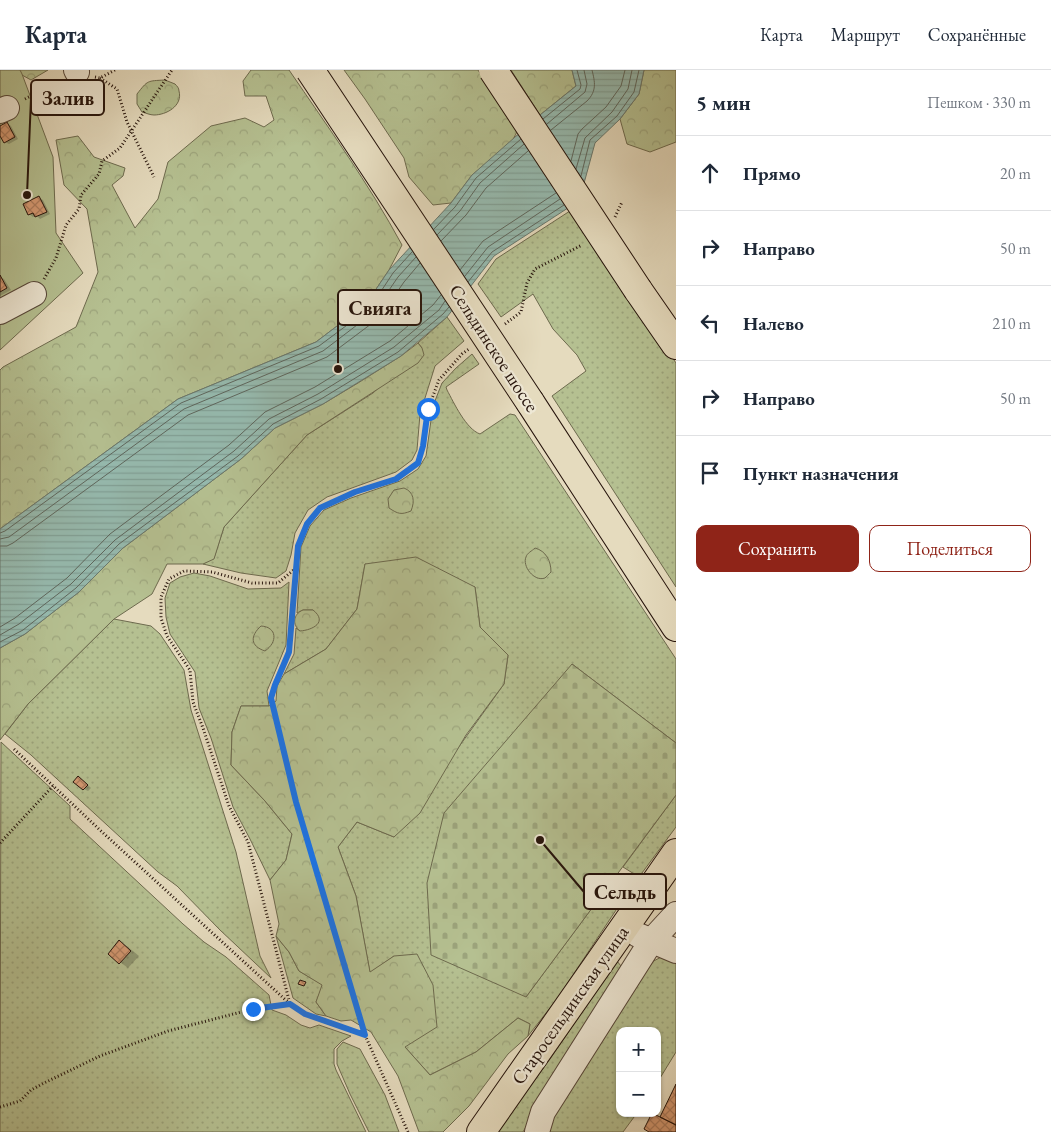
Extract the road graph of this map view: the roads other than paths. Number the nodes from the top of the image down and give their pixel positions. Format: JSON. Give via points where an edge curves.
{"nodes":[{"id":1,"x":310,"y":70,"type":"edge"},
{"id":2,"x":493,"y":70,"type":"edge"},
{"id":3,"x":34,"y":294,"type":"road end"},
{"id":4,"x":0,"y":312,"type":"edge"},
{"id":5,"x":676,"y":345,"type":"edge"},
{"id":6,"x":676,"y":626,"type":"edge"},
{"id":7,"x":676,"y":853,"type":"edge"},
{"id":8,"x":676,"y":914,"type":"edge"},
{"id":9,"x":622,"y":929,"type":"junction"},
{"id":10,"x":652,"y":940,"type":"junction"},
{"id":11,"x":676,"y":951,"type":"edge"},
{"id":12,"x":481,"y":1132,"type":"edge"},
{"id":13,"x":537,"y":1132,"type":"edge"}],
"edges":[{"from":1,"to":6,"type":"main road","name":"Сельдинское шоссе","bridge":true},
{"from":2,"to":5,"type":"main road","bridge":true},
{"from":3,"to":4,"type":"street"},
{"from":7,"to":9,"type":"main road","name":"Старосельдинская улица"},
{"from":8,"to":10,"type":"street"},
{"from":9,"to":10,"type":"street"},
{"from":9,"to":12,"type":"main road","name":"Старосельдинская улица"},
{"from":10,"to":11,"type":"street"},
{"from":10,"to":13,"type":"street","via":[[543,1112]]}]}
